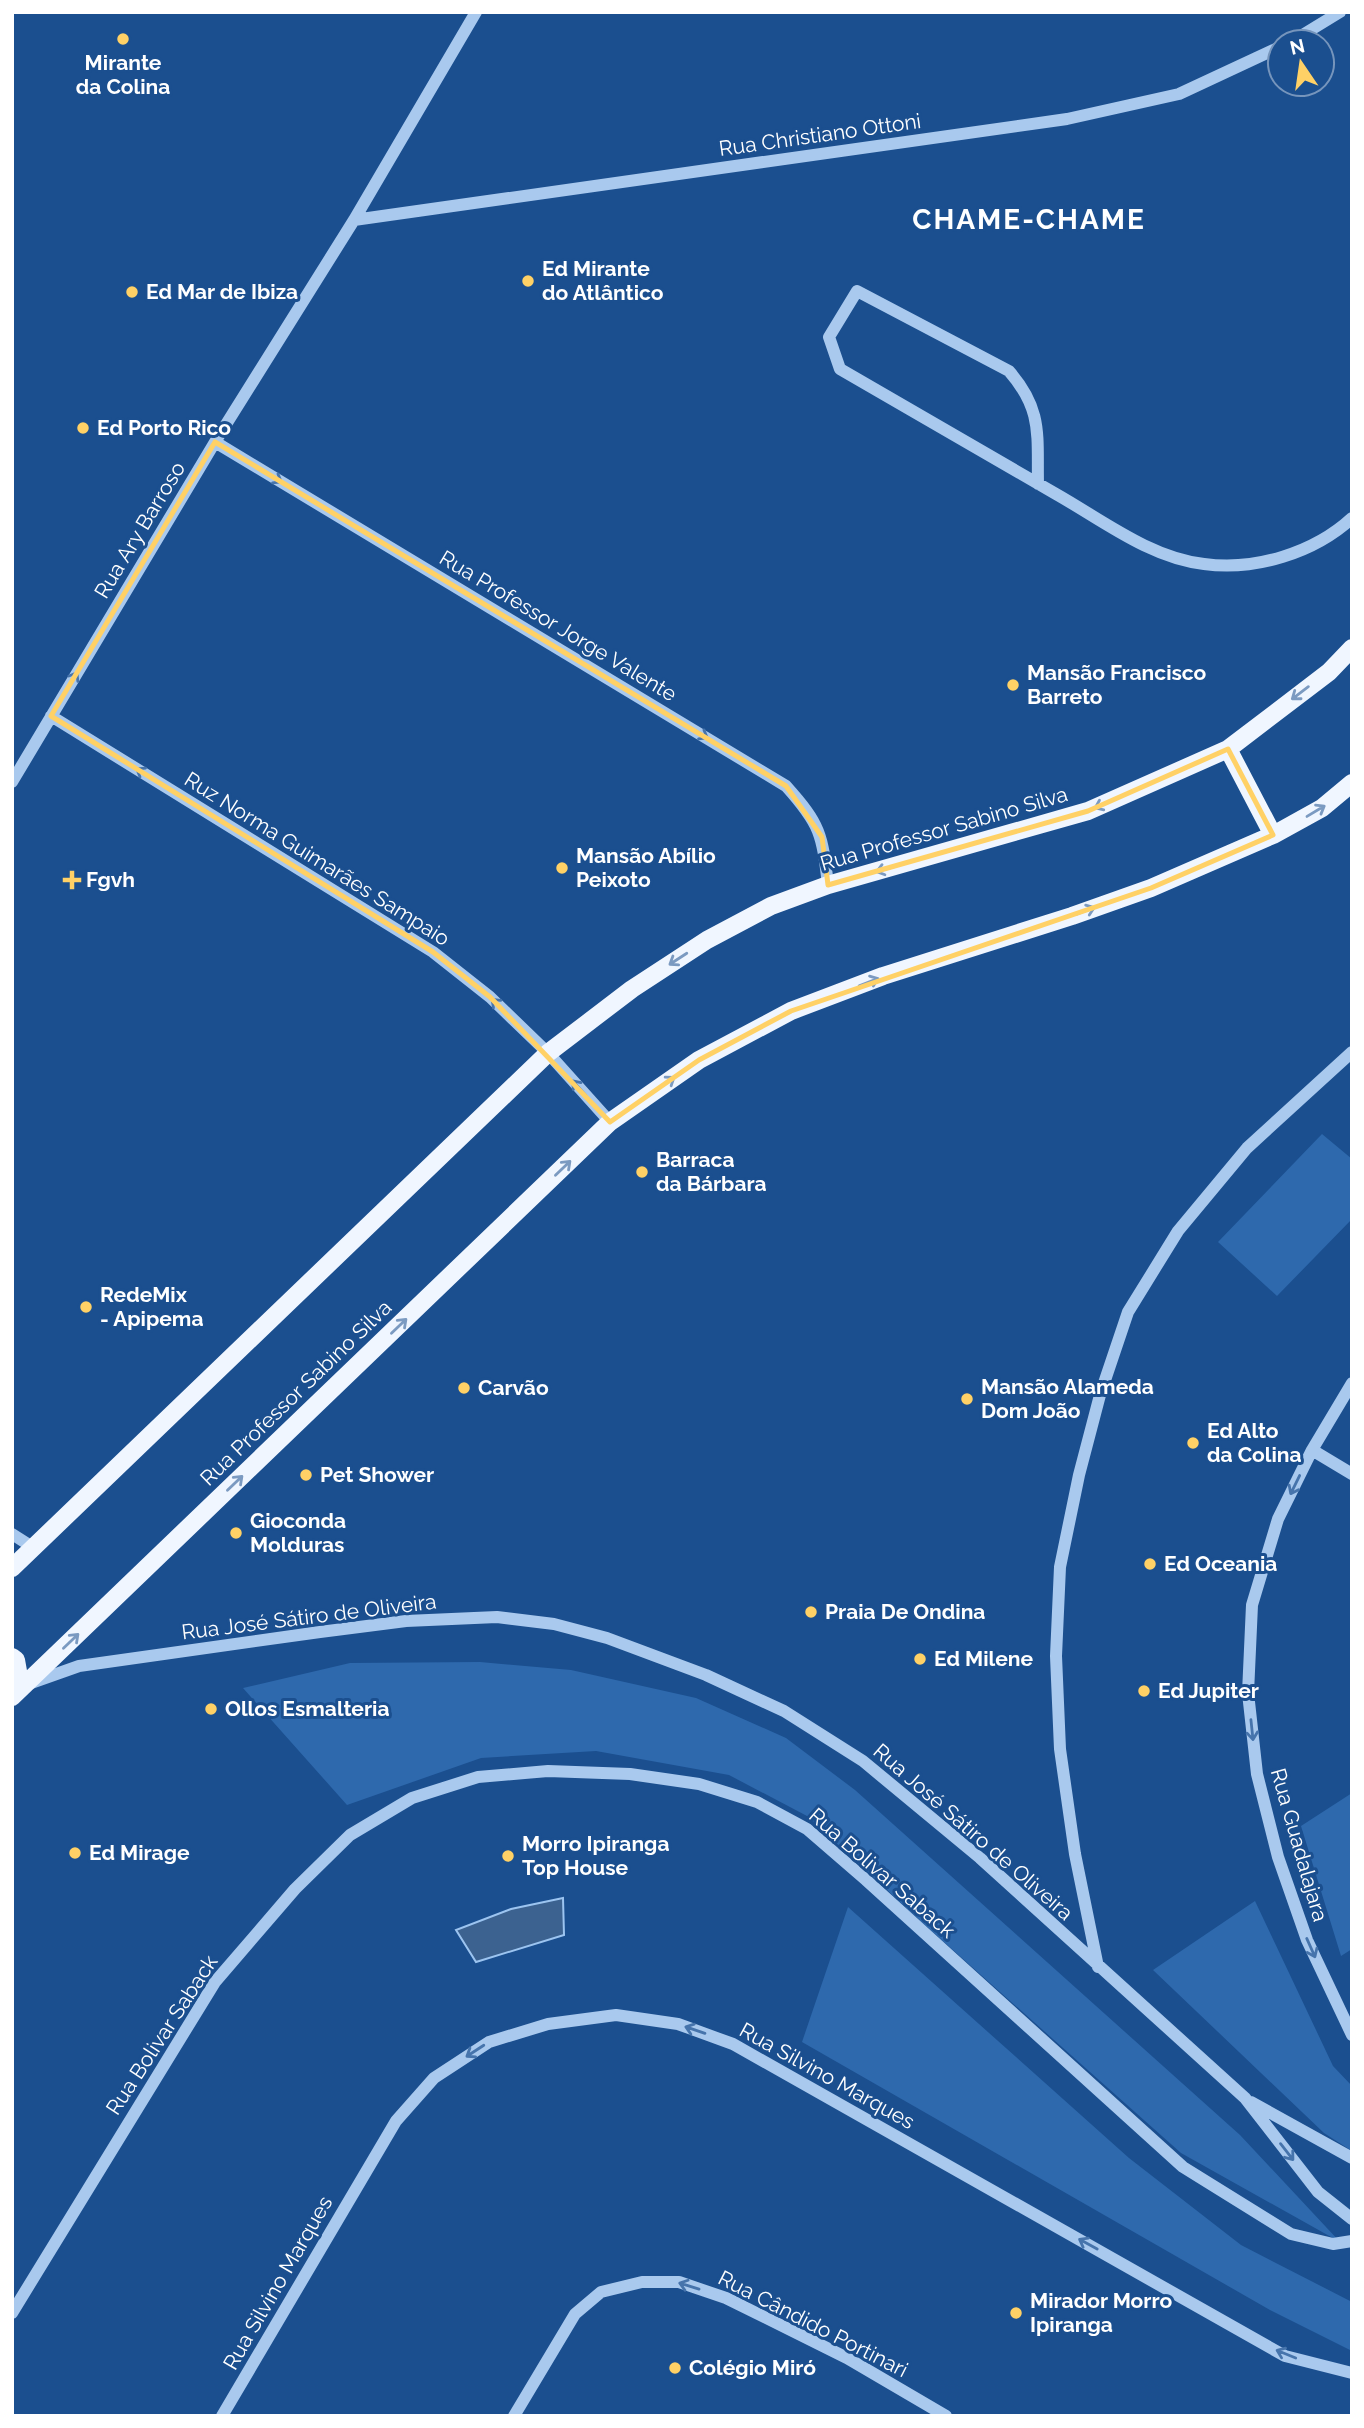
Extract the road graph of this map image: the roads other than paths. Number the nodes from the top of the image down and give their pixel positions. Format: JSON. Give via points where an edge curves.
{"nodes":[{"id":1,"x":476,"y":12,"type":"edge"},
{"id":2,"x":1340,"y":12,"type":"edge"},
{"id":3,"x":1314,"y":28,"type":"edge"},
{"id":4,"x":1266,"y":54,"type":"edge"},
{"id":5,"x":354,"y":220,"type":"junction"},
{"id":6,"x":215,"y":442,"type":"junction"},
{"id":7,"x":1038,"y":484,"type":"junction"},
{"id":8,"x":1352,"y":519,"type":"edge"},
{"id":9,"x":1352,"y":648,"type":"edge"},
{"id":10,"x":51,"y":716,"type":"junction"},
{"id":11,"x":1228,"y":749,"type":"junction"},
{"id":12,"x":12,"y":782,"type":"edge"},
{"id":13,"x":1352,"y":783,"type":"edge"},
{"id":14,"x":1273,"y":835,"type":"junction"},
{"id":15,"x":828,"y":885,"type":"junction"},
{"id":16,"x":1352,"y":1052,"type":"edge"},
{"id":17,"x":548,"y":1053,"type":"junction"},
{"id":18,"x":611,"y":1122,"type":"junction"},
{"id":19,"x":1352,"y":1383,"type":"edge"},
{"id":20,"x":1312,"y":1450,"type":"junction"},
{"id":21,"x":1352,"y":1474,"type":"edge"},
{"id":22,"x":12,"y":1534,"type":"edge"},
{"id":23,"x":34,"y":1548,"type":"junction"},
{"id":24,"x":12,"y":1568,"type":"edge"},
{"id":25,"x":12,"y":1657,"type":"edge"},
{"id":26,"x":17,"y":1692,"type":"edge"},
{"id":27,"x":1098,"y":1967,"type":"junction"},
{"id":28,"x":1352,"y":2035,"type":"edge"},
{"id":29,"x":1245,"y":2098,"type":"junction"},
{"id":30,"x":1352,"y":2158,"type":"edge"},
{"id":31,"x":1352,"y":2219,"type":"edge"},
{"id":32,"x":1352,"y":2241,"type":"edge"},
{"id":33,"x":12,"y":2313,"type":"edge"},
{"id":34,"x":1352,"y":2373,"type":"edge"},
{"id":35,"x":222,"y":2416,"type":"edge"},
{"id":36,"x":514,"y":2416,"type":"edge"},
{"id":37,"x":946,"y":2416,"type":"edge"}],
"edges":[{"from":1,"to":5,"type":"street","name":"Rua Ary Barroso"},
{"from":2,"to":3,"type":"street"},
{"from":4,"to":5,"type":"street","name":"Rua Christiano Ottoni","via":[[1179,94],[1067,119]]},
{"from":5,"to":6,"type":"street","name":"Rua Ary Barroso"},
{"from":10,"to":6,"type":"street","name":"Rua Ary Barroso","one_way":true},
{"from":6,"to":15,"type":"street","name":"Rua Professor Jorge Valente","one_way":true,"via":[[786,786],[809,811],[822,837]]},
{"from":7,"to":7,"type":"street","via":[[840,369],[829,337],[857,291],[1009,371],[1024,389],[1036,417]]},
{"from":7,"to":8,"type":"street","via":[[1155,551],[1204,564],[1249,564],[1300,552]]},
{"from":9,"to":11,"type":"main road","name":"Rua Professor Sabino Silva","one_way":true,"via":[[1329,672]]},
{"from":10,"to":12,"type":"street","name":"Rua Ary Barroso"},
{"from":17,"to":10,"type":"street","name":"Ruz Norma Guimarães Sampaio","one_way":true,"via":[[490,997],[433,952]]},
{"from":11,"to":14,"type":"main road"},
{"from":11,"to":15,"type":"main road","name":"Rua Professor Sabino Silva","one_way":true,"via":[[1088,811]]},
{"from":14,"to":13,"type":"main road","name":"Rua Professor Sabino Silva","one_way":true,"via":[[1322,808]]},
{"from":18,"to":14,"type":"main road","name":"Rua Professor Sabino Silva","one_way":true,"via":[[699,1060],[791,1011],[1151,888]]},
{"from":15,"to":17,"type":"main road","name":"Rua Professor Sabino Silva","one_way":true,"via":[[772,906],[707,940],[632,989]]},
{"from":16,"to":27,"type":"street","via":[[1247,1149],[1178,1231],[1128,1312],[1100,1395],[1060,1567],[1056,1656],[1060,1749]]},
{"from":18,"to":17,"type":"street","one_way":true},
{"from":17,"to":23,"type":"main road","name":"Rua Professor Sabino Silva"},
{"from":26,"to":18,"type":"main road","name":"Rua Professor Sabino Silva","one_way":true},
{"from":19,"to":20,"type":"street","name":"Rua Guadalajara"},
{"from":20,"to":21,"type":"street"},
{"from":20,"to":28,"type":"street","name":"Rua Guadalajara","one_way":true,"via":[[1278,1519],[1252,1605],[1248,1693],[1257,1774],[1278,1857],[1307,1940]]},
{"from":22,"to":23,"type":"street"},
{"from":23,"to":24,"type":"main road","name":"Rua Professor Sabino Silva"},
{"from":25,"to":26,"type":"main road","via":[[16,1660]]},
{"from":26,"to":27,"type":"street","name":"Rua José Sátiro de Oliveira","via":[[46,1676],[79,1666],[405,1621],[497,1617],[554,1624],[607,1638],[706,1675],[784,1711],[863,1760],[980,1858]]},
{"from":27,"to":29,"type":"street","name":"Rua José Sátiro de Oliveira"},
{"from":29,"to":30,"type":"street","name":"Rua José Sátiro de Oliveira"},
{"from":29,"to":31,"type":"street","name":"Rua José Sátiro de Oliveira","one_way":true,"via":[[1318,2192]]},
{"from":32,"to":33,"type":"street","name":"Rua Bolivar Saback","via":[[1333,2244],[1291,2234],[1183,2167],[807,1829],[757,1802],[699,1784],[630,1774],[548,1771],[478,1777],[412,1798],[350,1835],[295,1889],[215,1982]]},
{"from":34,"to":35,"type":"street","name":"Rua Silvino Marques","one_way":true,"via":[[1285,2356],[733,2044],[678,2024],[616,2015],[548,2024],[489,2042],[434,2078],[396,2121]]},
{"from":37,"to":36,"type":"street","name":"Rua Cândido Portinari","one_way":true,"via":[[847,2358],[726,2298],[679,2282],[642,2282],[601,2292],[575,2314]]}]}
